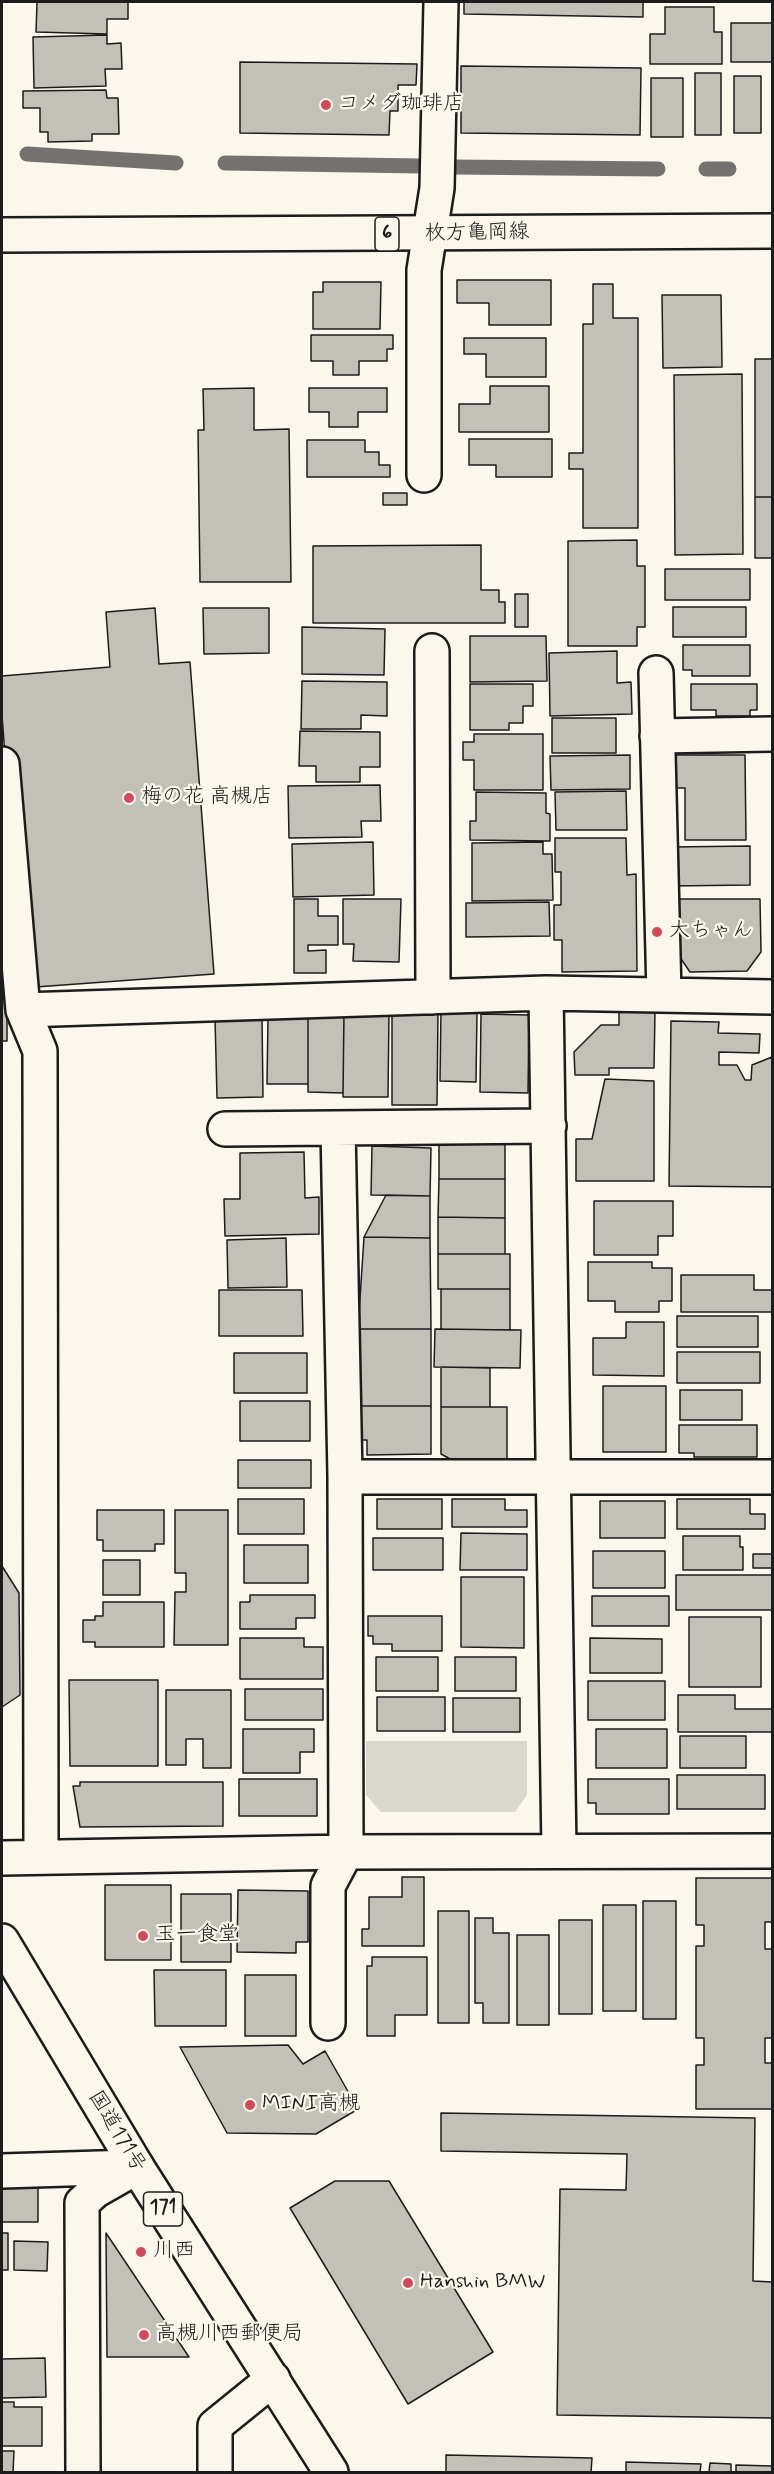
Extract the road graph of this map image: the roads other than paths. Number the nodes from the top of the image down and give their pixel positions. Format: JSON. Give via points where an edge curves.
{"nodes":[{"id":1,"x":441,"y":2,"type":"edge"},
{"id":2,"x":772,"y":231,"type":"edge"},
{"id":3,"x":430,"y":234,"type":"junction"},
{"id":4,"x":2,"y":235,"type":"edge"},
{"id":5,"x":424,"y":475,"type":"dead end"},
{"id":6,"x":432,"y":651,"type":"dead end"},
{"id":7,"x":656,"y":673,"type":"dead end"},
{"id":8,"x":772,"y":734,"type":"edge"},
{"id":9,"x":657,"y":736,"type":"junction"},
{"id":10,"x":2,"y":764,"type":"edge"},
{"id":11,"x":546,"y":993,"type":"junction"},
{"id":12,"x":664,"y":995,"type":"junction"},
{"id":13,"x":433,"y":997,"type":"junction"},
{"id":14,"x":772,"y":998,"type":"edge"},
{"id":15,"x":23,"y":1010,"type":"junction"},
{"id":16,"x":549,"y":1126,"type":"junction"},
{"id":17,"x":338,"y":1128,"type":"junction"},
{"id":18,"x":225,"y":1129,"type":"dead end"},
{"id":19,"x":554,"y":1476,"type":"junction"},
{"id":20,"x":345,"y":1477,"type":"junction"},
{"id":21,"x":772,"y":1477,"type":"edge"},
{"id":22,"x":559,"y":1851,"type":"junction"},
{"id":23,"x":772,"y":1851,"type":"edge"},
{"id":24,"x":346,"y":1852,"type":"junction"},
{"id":25,"x":41,"y":1857,"type":"junction"},
{"id":26,"x":2,"y":1858,"type":"edge"},
{"id":27,"x":2,"y":1941,"type":"edge"},
{"id":28,"x":328,"y":2023,"type":"dead end"},
{"id":29,"x":136,"y":2167,"type":"junction"},
{"id":30,"x":2,"y":2171,"type":"edge"},
{"id":31,"x":273,"y":2379,"type":"junction"},
{"id":32,"x":83,"y":2472,"type":"edge"},
{"id":33,"x":215,"y":2472,"type":"edge"},
{"id":34,"x":331,"y":2472,"type":"edge"}],
"edges":[{"from":1,"to":3,"type":"main road","via":[[437,188]]},
{"from":2,"to":3,"type":"main road","name":"枚方亀岡線","number":"6"},
{"from":3,"to":4,"type":"main road","name":"枚方亀岡線","number":"6"},
{"from":3,"to":5,"type":"main road","via":[[424,270]]},
{"from":6,"to":13,"type":"main road"},
{"from":7,"to":9,"type":"main road"},
{"from":8,"to":9,"type":"main road"},
{"from":9,"to":12,"type":"main road"},
{"from":10,"to":15,"type":"main road"},
{"from":11,"to":12,"type":"main road"},
{"from":11,"to":13,"type":"main road"},
{"from":11,"to":16,"type":"main road"},
{"from":12,"to":14,"type":"main road"},
{"from":13,"to":15,"type":"main road"},
{"from":15,"to":25,"type":"main road","via":[[40,1051]]},
{"from":16,"to":17,"type":"main road"},
{"from":16,"to":19,"type":"main road"},
{"from":17,"to":18,"type":"main road"},
{"from":17,"to":20,"type":"main road"},
{"from":19,"to":20,"type":"main road"},
{"from":19,"to":21,"type":"main road"},
{"from":19,"to":22,"type":"main road"},
{"from":20,"to":24,"type":"main road"},
{"from":22,"to":23,"type":"main road"},
{"from":22,"to":24,"type":"main road"},
{"from":24,"to":25,"type":"main road"},
{"from":24,"to":28,"type":"main road","via":[[328,1886]]},
{"from":25,"to":26,"type":"main road"},
{"from":27,"to":29,"type":"main road","name":"国道171号","number":"171"},
{"from":29,"to":30,"type":"main road"},
{"from":29,"to":31,"type":"main road","name":"国道171号","number":"171"},
{"from":29,"to":32,"type":"main road","via":[[82,2203]]},
{"from":31,"to":33,"type":"main road","via":[[215,2426]]},
{"from":31,"to":34,"type":"main road","name":"国道171号","number":"171"}]}
